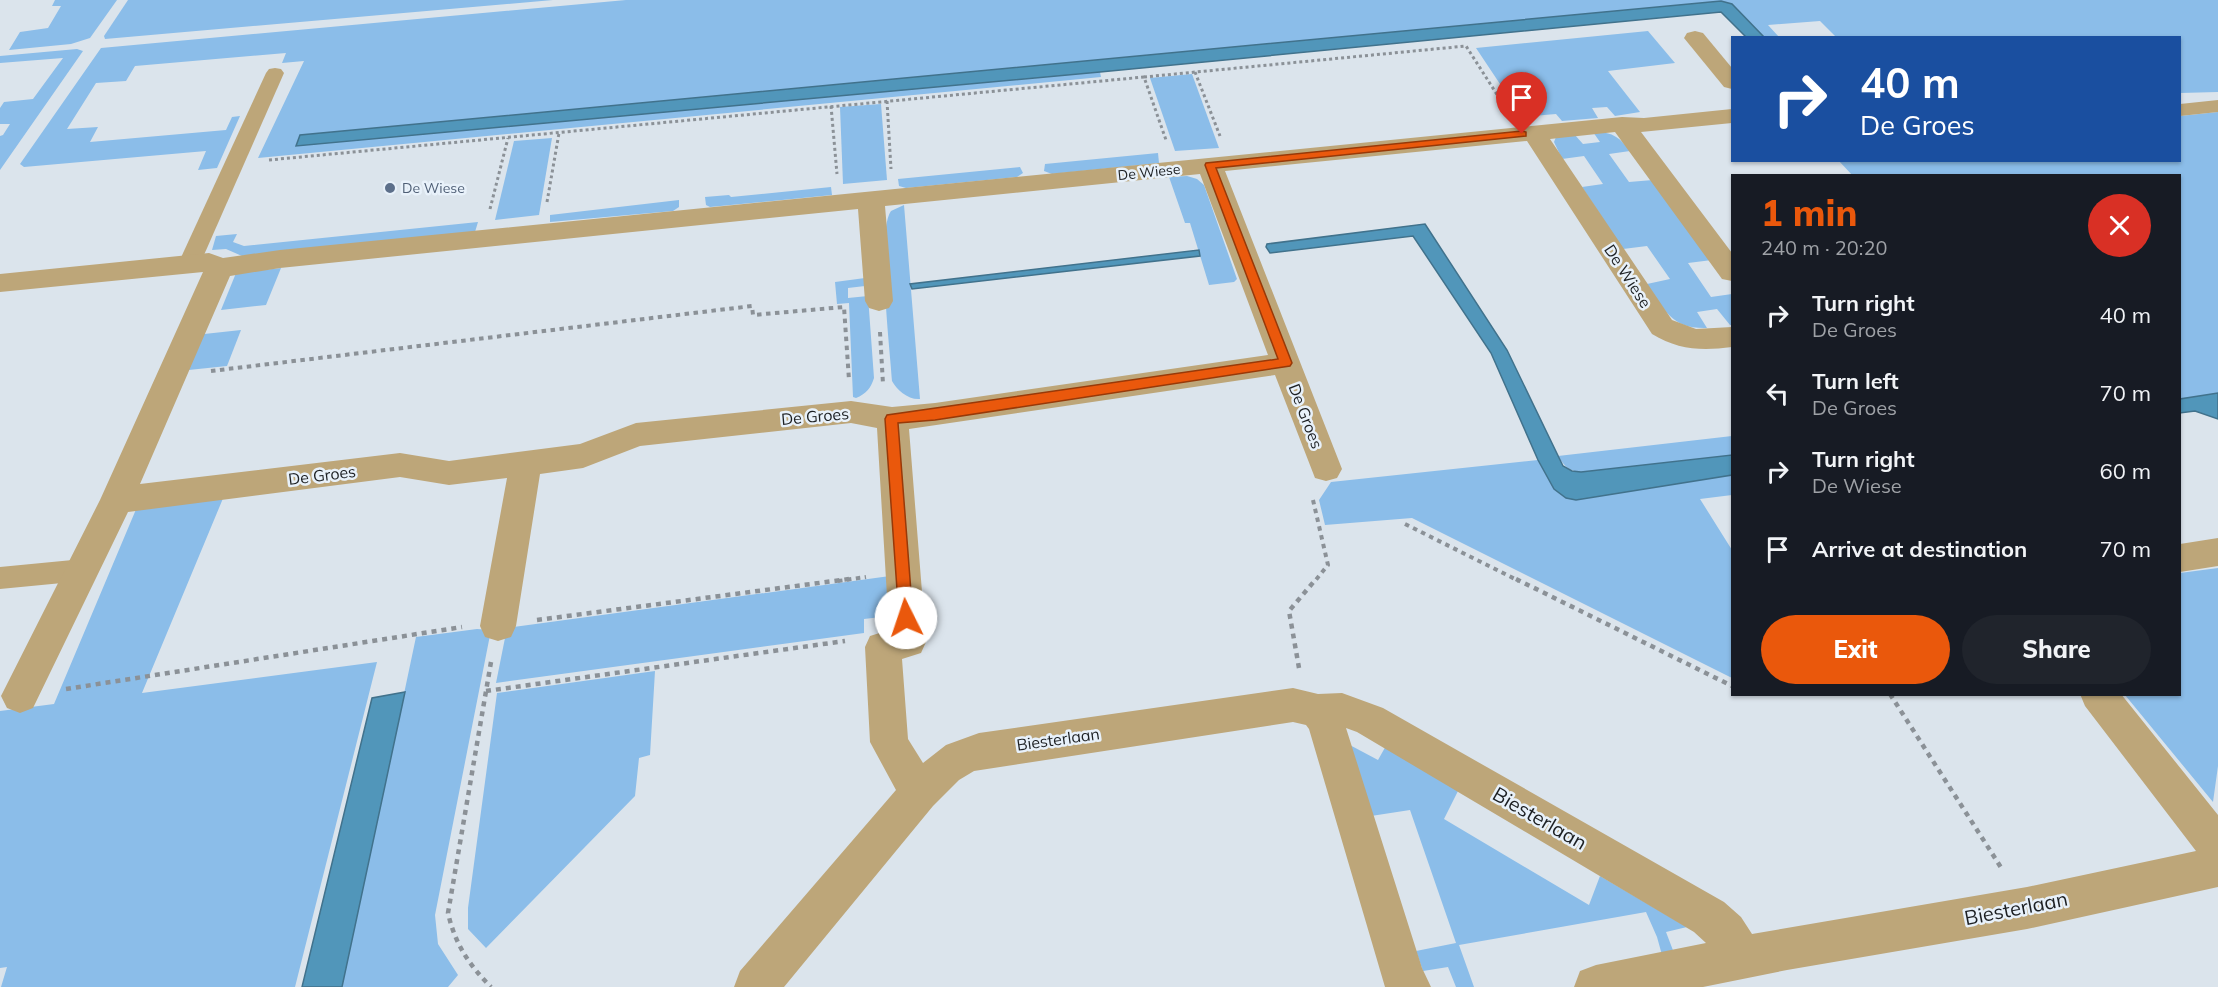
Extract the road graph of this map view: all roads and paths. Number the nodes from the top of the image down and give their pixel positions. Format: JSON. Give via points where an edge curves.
{"nodes":[{"id":1,"x":1695,"y":38,"type":"dead end"},
{"id":2,"x":1196,"y":72,"type":"junction"},
{"id":3,"x":275,"y":73,"type":"dead end"},
{"id":4,"x":1144,"y":77,"type":"junction"},
{"id":5,"x":1731,"y":81,"type":"edge"},
{"id":6,"x":887,"y":101,"type":"junction"},
{"id":7,"x":831,"y":106,"type":"junction"},
{"id":8,"x":2218,"y":106,"type":"edge"},
{"id":9,"x":2181,"y":110,"type":"edge"},
{"id":10,"x":1731,"y":116,"type":"edge"},
{"id":11,"x":1622,"y":124,"type":"junction"},
{"id":12,"x":559,"y":133,"type":"junction"},
{"id":13,"x":1528,"y":133,"type":"junction"},
{"id":14,"x":508,"y":138,"type":"junction"},
{"id":15,"x":234,"y":163,"type":"junction"},
{"id":16,"x":1220,"y":164,"type":"junction"},
{"id":17,"x":1176,"y":169,"type":"junction"},
{"id":18,"x":882,"y":198,"type":"junction"},
{"id":19,"x":839,"y":202,"type":"junction"},
{"id":20,"x":542,"y":232,"type":"junction"},
{"id":21,"x":483,"y":239,"type":"junction"},
{"id":22,"x":189,"y":264,"type":"junction"},
{"id":23,"x":219,"y":268,"type":"junction"},
{"id":24,"x":1731,"y":271,"type":"edge"},
{"id":25,"x":0,"y":283,"type":"edge"},
{"id":26,"x":879,"y":301,"type":"joint"},
{"id":27,"x":1731,"y":337,"type":"edge"},
{"id":28,"x":1286,"y":363,"type":"junction"},
{"id":29,"x":171,"y":376,"type":"junction"},
{"id":30,"x":851,"y":412,"type":"junction"},
{"id":31,"x":892,"y":419,"type":"junction"},
{"id":32,"x":526,"y":463,"type":"junction"},
{"id":33,"x":1326,"y":469,"type":"joint"},
{"id":34,"x":117,"y":500,"type":"junction"},
{"id":35,"x":1405,"y":524,"type":"dead end"},
{"id":36,"x":2218,"y":552,"type":"edge"},
{"id":37,"x":2181,"y":558,"type":"edge"},
{"id":38,"x":83,"y":570,"type":"junction"},
{"id":39,"x":0,"y":578,"type":"edge"},
{"id":40,"x":498,"y":626,"type":"joint"},
{"id":41,"x":882,"y":647,"type":"junction"},
{"id":42,"x":1731,"y":686,"type":"edge"},
{"id":43,"x":486,"y":691,"type":"junction"},
{"id":44,"x":20,"y":696,"type":"dead end"},
{"id":45,"x":1891,"y":696,"type":"edge"},
{"id":46,"x":2100,"y":696,"type":"edge"},
{"id":47,"x":1312,"y":709,"type":"junction"},
{"id":48,"x":919,"y":793,"type":"junction"},
{"id":49,"x":2218,"y":847,"type":"edge"},
{"id":50,"x":2218,"y":867,"type":"edge"},
{"id":51,"x":2027,"y":908,"type":"junction"},
{"id":52,"x":1742,"y":958,"type":"junction"},
{"id":53,"x":491,"y":987,"type":"edge"},
{"id":54,"x":756,"y":987,"type":"edge"},
{"id":55,"x":1409,"y":987,"type":"edge"},
{"id":56,"x":1596,"y":987,"type":"edge"}],
"edges":[{"from":1,"to":5,"type":"street"},
{"from":2,"to":4,"type":"path"},
{"from":2,"to":13,"type":"path","via":[[1466,46]]},
{"from":2,"to":16,"type":"path"},
{"from":3,"to":15,"type":"lane"},
{"from":4,"to":6,"type":"path"},
{"from":4,"to":17,"type":"path"},
{"from":6,"to":7,"type":"path"},
{"from":6,"to":18,"type":"path"},
{"from":7,"to":12,"type":"path"},
{"from":7,"to":19,"type":"path"},
{"from":8,"to":9,"type":"lane"},
{"from":10,"to":11,"type":"street","name":"De Wiese"},
{"from":11,"to":13,"type":"street","name":"De Wiese"},
{"from":11,"to":24,"type":"street"},
{"from":12,"to":14,"type":"path"},
{"from":12,"to":20,"type":"path"},
{"from":13,"to":16,"type":"street","name":"De Wiese"},
{"from":13,"to":27,"type":"street","name":"De Wiese","via":[[1662,327],[1696,341]]},
{"from":14,"to":15,"type":"path"},
{"from":14,"to":21,"type":"path"},
{"from":15,"to":22,"type":"lane"},
{"from":16,"to":17,"type":"street","name":"De Wiese"},
{"from":16,"to":28,"type":"street","name":"De Groes"},
{"from":17,"to":18,"type":"street","name":"De Wiese"},
{"from":18,"to":19,"type":"street","name":"De Wiese"},
{"from":18,"to":26,"type":"street"},
{"from":19,"to":20,"type":"street","name":"De Wiese"},
{"from":20,"to":21,"type":"street","name":"De Wiese"},
{"from":21,"to":23,"type":"street","name":"De Wiese"},
{"from":22,"to":23,"type":"street","via":[[210,262]]},
{"from":22,"to":25,"type":"street"},
{"from":23,"to":29,"type":"street"},
{"from":26,"to":31,"type":"path","via":[[883,386]]},
{"from":28,"to":31,"type":"street","name":"De Groes"},
{"from":28,"to":33,"type":"street","name":"De Groes"},
{"from":29,"to":30,"type":"path","via":[[752,306],[753,315],[844,307]]},
{"from":29,"to":34,"type":"street"},
{"from":30,"to":31,"type":"street","name":"De Groes"},
{"from":30,"to":32,"type":"street","name":"De Groes","via":[[636,435],[584,456]]},
{"from":31,"to":41,"type":"street","via":[[908,642]]},
{"from":32,"to":34,"type":"street","name":"De Groes","via":[[449,473],[400,465]]},
{"from":32,"to":40,"type":"street"},
{"from":33,"to":47,"type":"path","via":[[1312,503],[1328,565],[1289,611]]},
{"from":34,"to":38,"type":"street"},
{"from":35,"to":42,"type":"path"},
{"from":36,"to":37,"type":"street"},
{"from":38,"to":39,"type":"lane"},
{"from":38,"to":44,"type":"street"},
{"from":40,"to":43,"type":"path"},
{"from":41,"to":43,"type":"path","via":[[864,638]]},
{"from":41,"to":48,"type":"street","via":[[889,742]]},
{"from":43,"to":53,"type":"path","via":[[448,913],[452,937],[468,965]]},
{"from":45,"to":51,"type":"path"},
{"from":46,"to":49,"type":"street"},
{"from":47,"to":48,"type":"street","name":"Biesterlaan","via":[[1293,705],[979,751],[959,756]]},
{"from":47,"to":52,"type":"street","name":"Biesterlaan","via":[[1342,710],[1370,720],[1690,905],[1726,932]]},
{"from":47,"to":55,"type":"street","via":[[1326,724]]},
{"from":48,"to":54,"type":"street","name":"Biesterlaan"},
{"from":50,"to":51,"type":"street","name":"Biesterlaan"},
{"from":51,"to":52,"type":"street","name":"Biesterlaan"},
{"from":52,"to":56,"type":"street","name":"Biesterlaan"}]}
